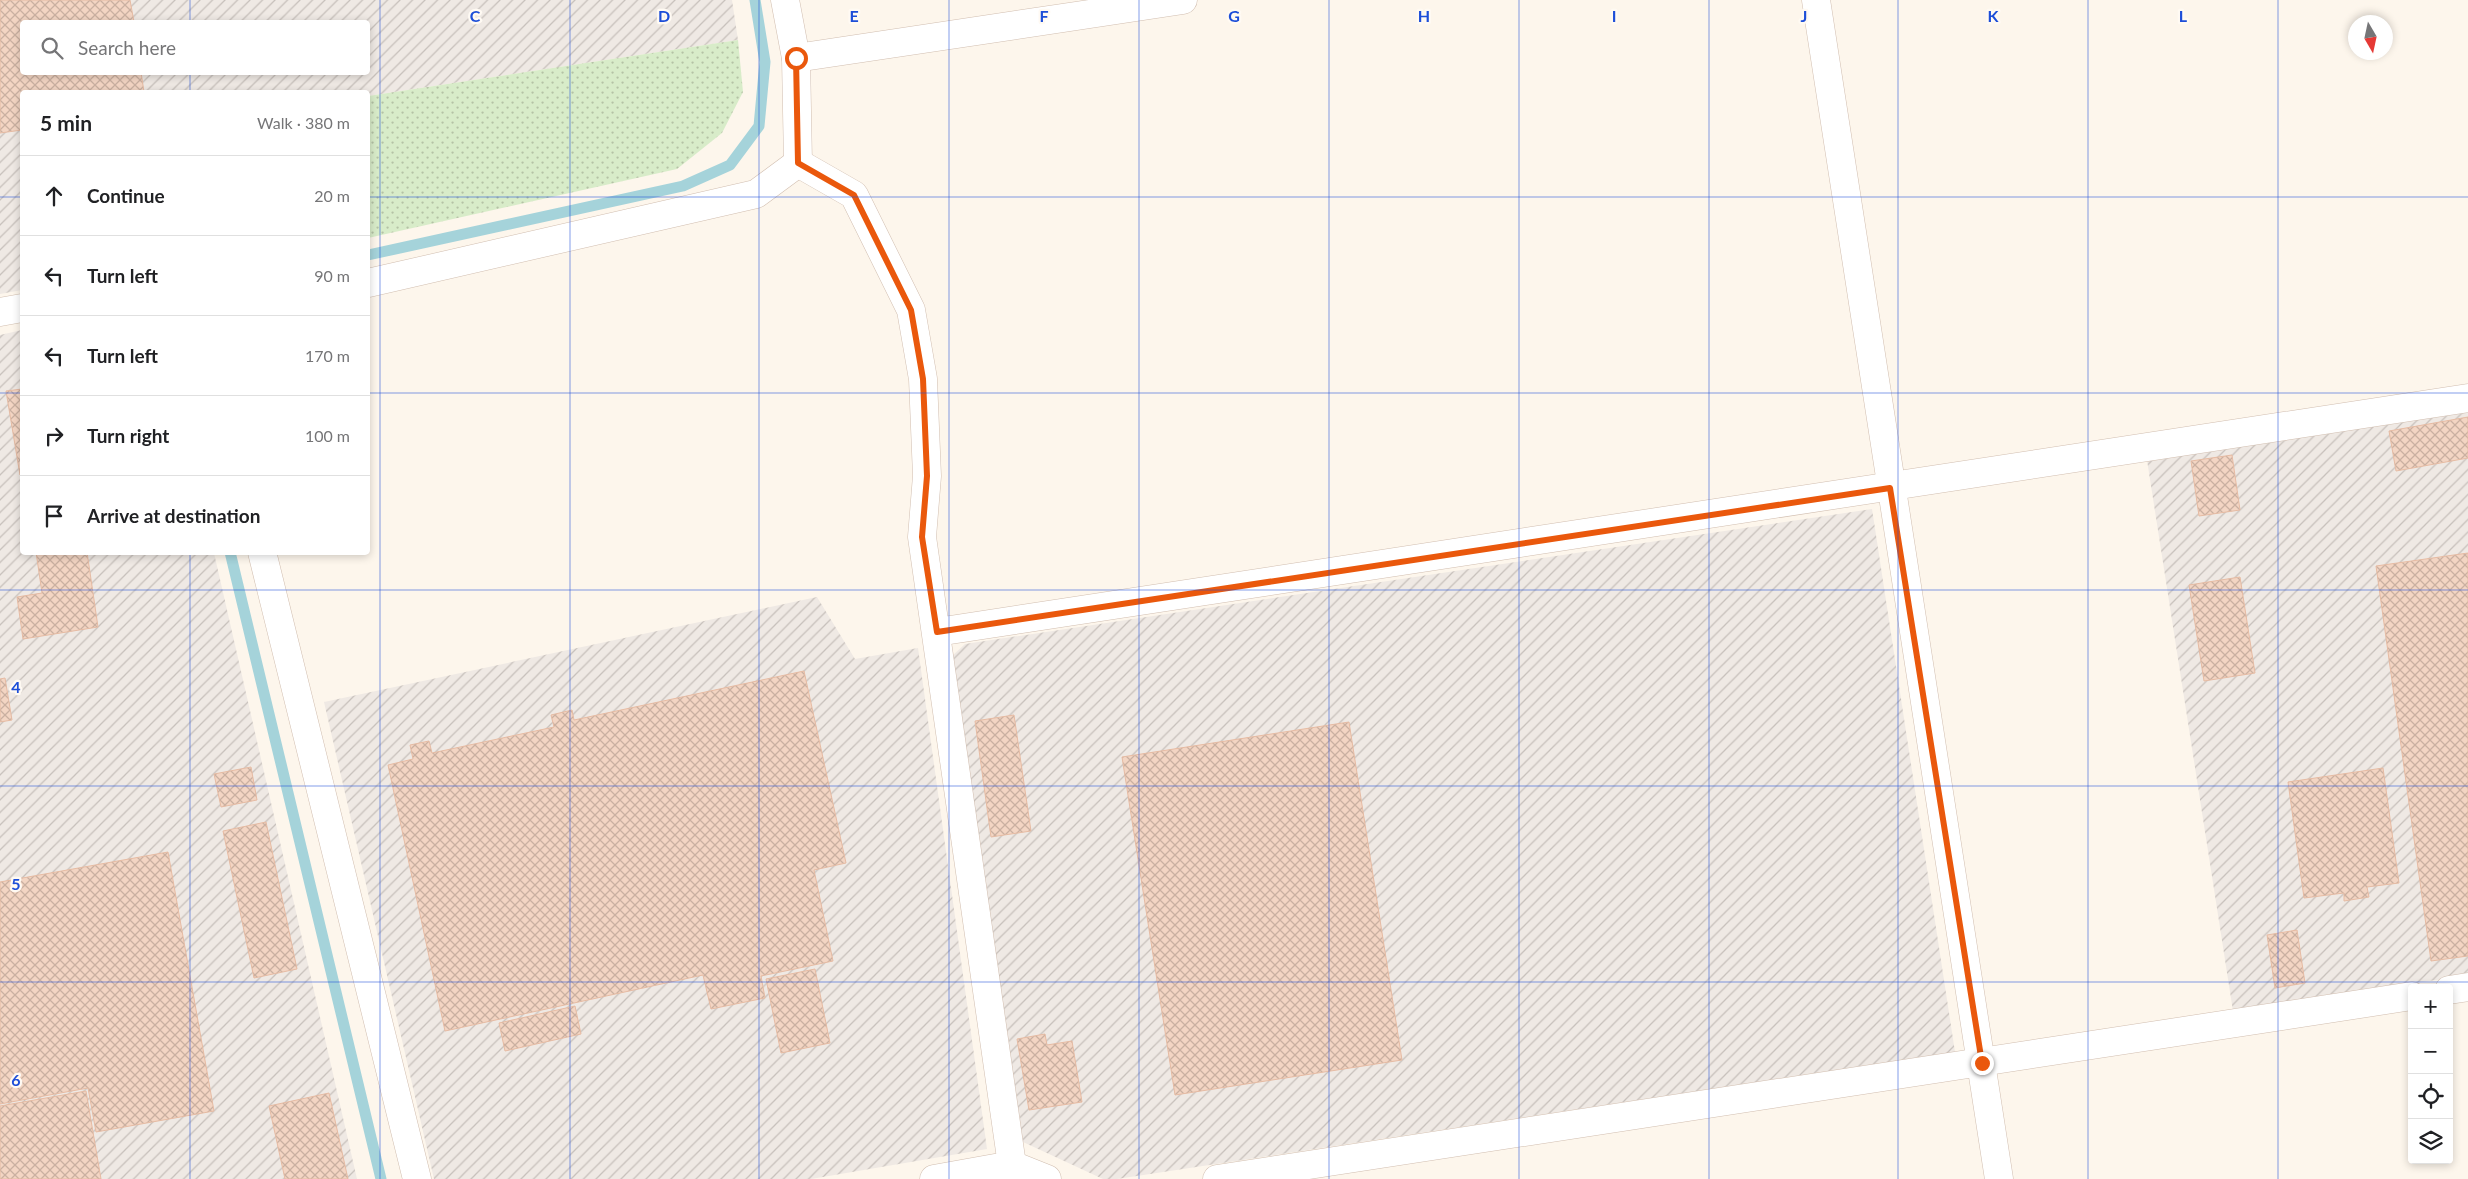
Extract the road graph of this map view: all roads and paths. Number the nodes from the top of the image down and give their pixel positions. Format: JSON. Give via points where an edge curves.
{"nodes":[{"id":1,"x":785,"y":0,"type":"edge"},
{"id":2,"x":1183,"y":0,"type":"edge"},
{"id":3,"x":1816,"y":0,"type":"edge"},
{"id":4,"x":796,"y":58,"type":"junction"},
{"id":5,"x":798,"y":163,"type":"junction"},
{"id":6,"x":370,"y":283,"type":"edge"},
{"id":7,"x":20,"y":308,"type":"edge"},
{"id":8,"x":0,"y":312,"type":"edge"},
{"id":9,"x":2468,"y":398,"type":"edge"},
{"id":10,"x":1890,"y":488,"type":"junction"},
{"id":11,"x":263,"y":555,"type":"edge"},
{"id":12,"x":937,"y":632,"type":"junction"},
{"id":13,"x":2468,"y":987,"type":"edge"},
{"id":14,"x":2453,"y":989,"type":"edge"},
{"id":15,"x":2408,"y":997,"type":"edge"},
{"id":16,"x":1982,"y":1063,"type":"junction"},
{"id":17,"x":1012,"y":1165,"type":"junction"},
{"id":18,"x":417,"y":1179,"type":"edge"},
{"id":19,"x":934,"y":1179,"type":"edge"},
{"id":20,"x":1047,"y":1179,"type":"edge"},
{"id":21,"x":1217,"y":1179,"type":"edge"},
{"id":22,"x":1999,"y":1179,"type":"edge"}],
"edges":[{"from":1,"to":4,"type":"street"},
{"from":2,"to":4,"type":"street"},
{"from":3,"to":10,"type":"street"},
{"from":4,"to":5,"type":"street"},
{"from":5,"to":6,"type":"street","via":[[756,194]]},
{"from":5,"to":12,"type":"street","via":[[854,195],[911,310],[924,389],[927,476],[922,537]]},
{"from":7,"to":8,"type":"street"},
{"from":9,"to":10,"type":"street"},
{"from":10,"to":12,"type":"street"},
{"from":10,"to":16,"type":"street"},
{"from":11,"to":18,"type":"street"},
{"from":12,"to":17,"type":"street"},
{"from":13,"to":14,"type":"street"},
{"from":15,"to":16,"type":"street"},
{"from":16,"to":21,"type":"street"},
{"from":16,"to":22,"type":"street"},
{"from":17,"to":19,"type":"street"},
{"from":17,"to":20,"type":"street"}]}
